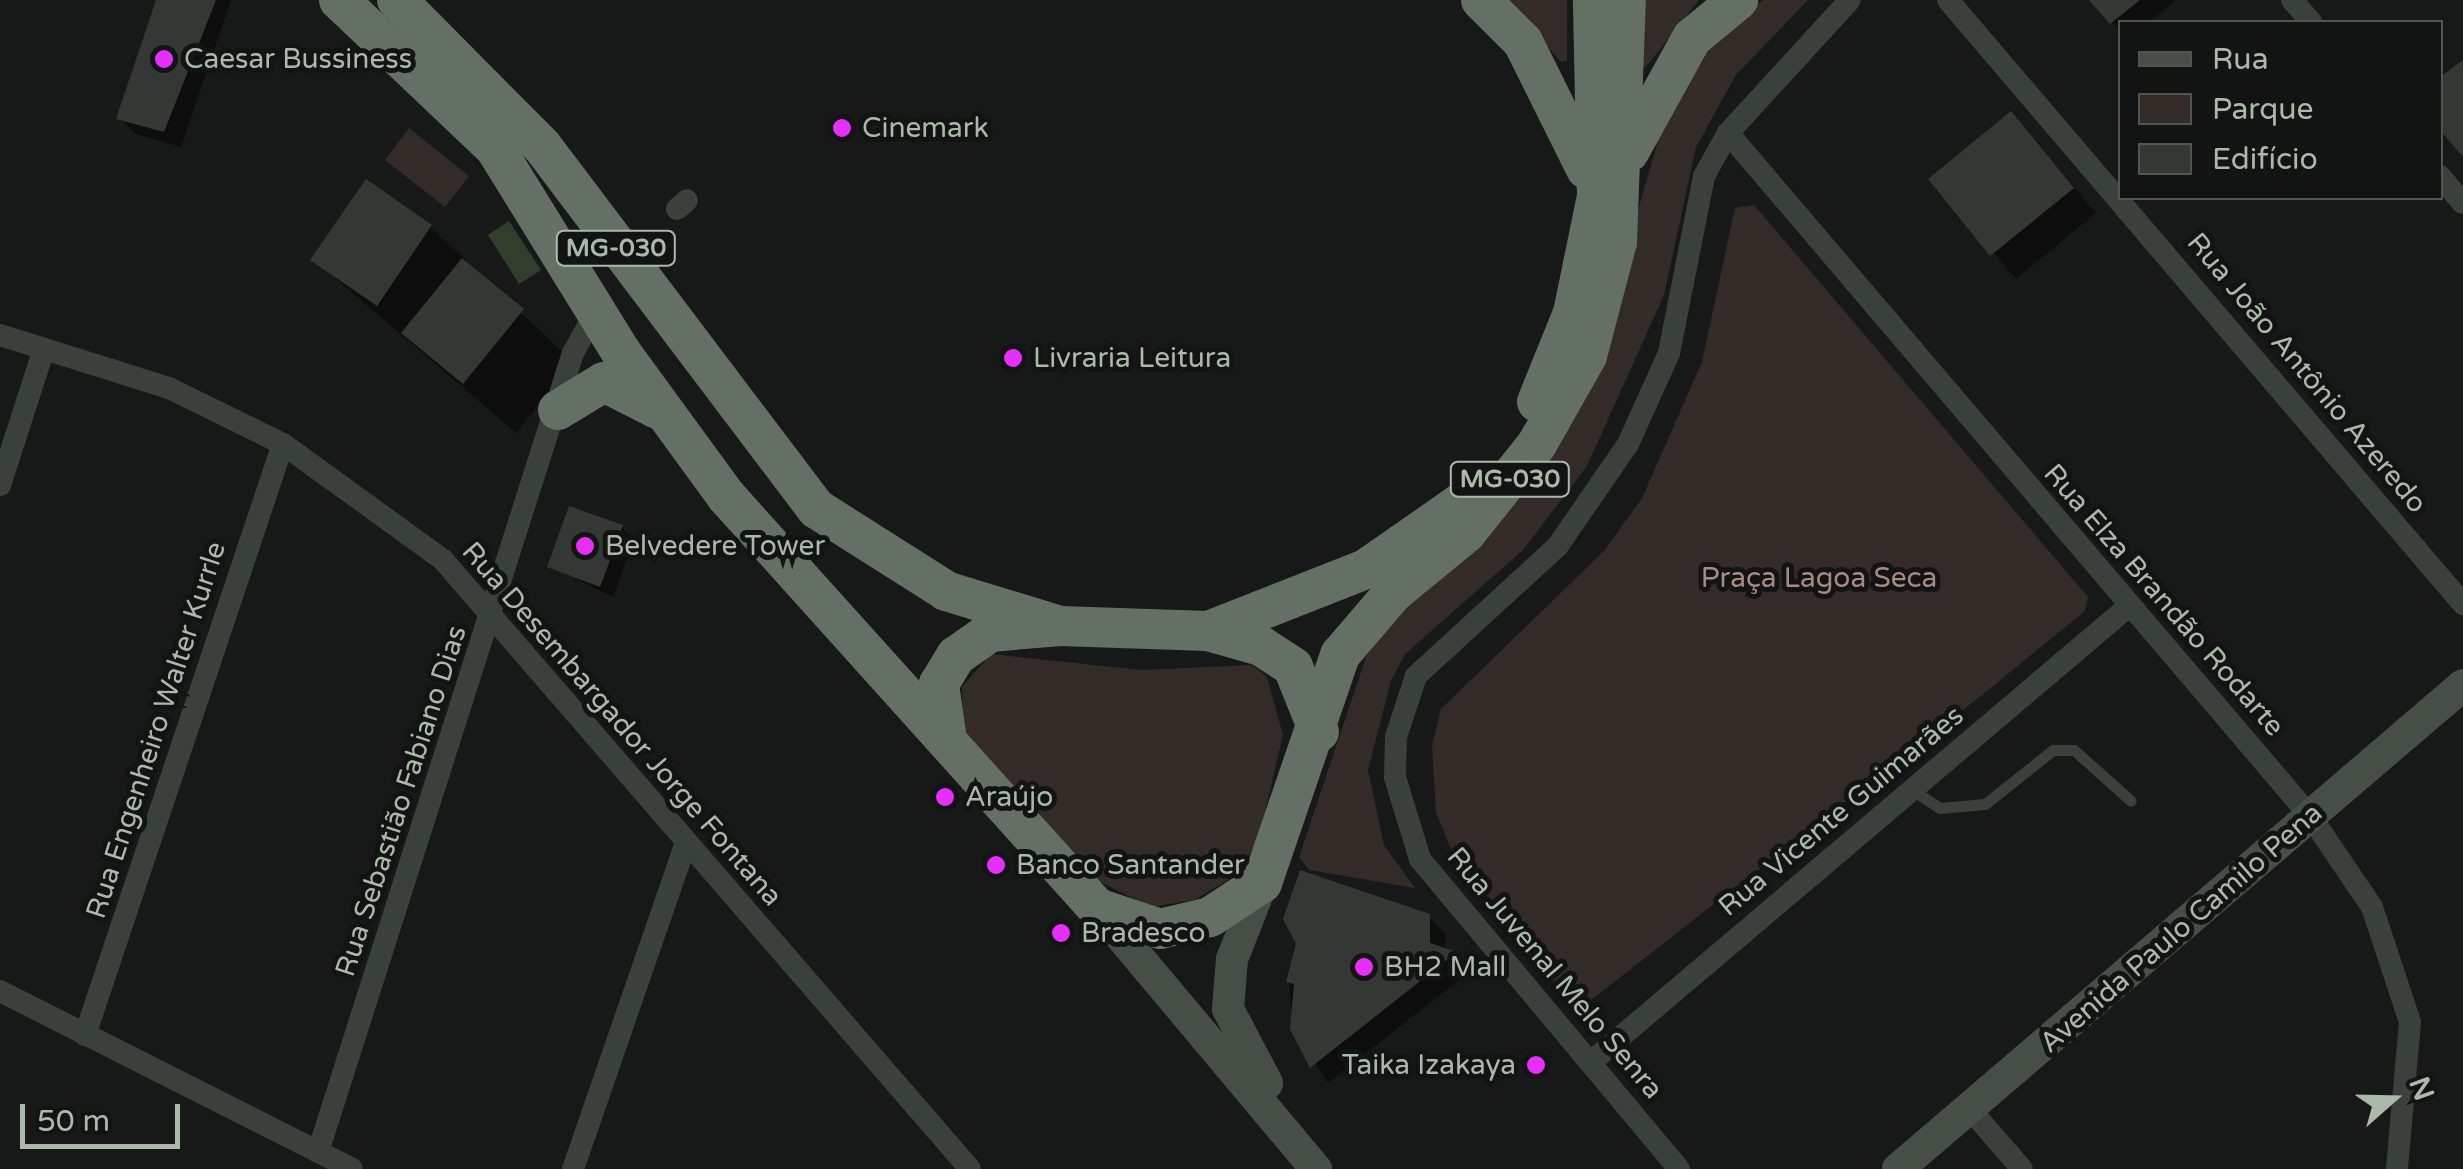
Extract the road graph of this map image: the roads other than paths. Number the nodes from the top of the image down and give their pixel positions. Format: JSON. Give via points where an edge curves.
{"nodes":[{"id":1,"x":339,"y":0,"type":"edge"},
{"id":2,"x":397,"y":0,"type":"edge"},
{"id":3,"x":1481,"y":0,"type":"edge"},
{"id":4,"x":1593,"y":0,"type":"edge"},
{"id":5,"x":1626,"y":0,"type":"edge"},
{"id":6,"x":1738,"y":0,"type":"edge"},
{"id":7,"x":1850,"y":0,"type":"edge"},
{"id":8,"x":1948,"y":0,"type":"edge"},
{"id":9,"x":2292,"y":0,"type":"edge"},
{"id":10,"x":2309,"y":20,"type":"edge"},
{"id":11,"x":1728,"y":133,"type":"junction"},
{"id":12,"x":2443,"y":179,"type":"edge"},
{"id":13,"x":1608,"y":188,"type":"junction"},
{"id":14,"x":2118,"y":199,"type":"edge"},
{"id":15,"x":2119,"y":200,"type":"edge"},
{"id":16,"x":2463,"y":202,"type":"edge"},
{"id":17,"x":598,"y":308,"type":"junction"},
{"id":18,"x":0,"y":335,"type":"edge"},
{"id":19,"x":44,"y":349,"type":"junction"},
{"id":20,"x":689,"y":350,"type":"junction"},
{"id":21,"x":621,"y":352,"type":"junction"},
{"id":22,"x":573,"y":354,"type":"junction"},
{"id":23,"x":558,"y":410,"type":"junction"},
{"id":24,"x":669,"y":418,"type":"junction"},
{"id":25,"x":283,"y":444,"type":"junction"},
{"id":26,"x":0,"y":485,"type":"edge"},
{"id":27,"x":2463,"y":604,"type":"edge"},
{"id":28,"x":2129,"y":606,"type":"junction"},
{"id":29,"x":494,"y":613,"type":"junction"},
{"id":30,"x":1060,"y":626,"type":"junction"},
{"id":31,"x":1208,"y":630,"type":"junction"},
{"id":32,"x":2463,"y":685,"type":"edge"},
{"id":33,"x":1318,"y":732,"type":"junction"},
{"id":34,"x":948,"y":744,"type":"junction"},
{"id":35,"x":1912,"y":790,"type":"junction"},
{"id":36,"x":2131,"y":802,"type":"dead end"},
{"id":37,"x":2310,"y":817,"type":"junction"},
{"id":38,"x":686,"y":846,"type":"junction"},
{"id":39,"x":1262,"y":883,"type":"junction"},
{"id":40,"x":1096,"y":908,"type":"junction"},
{"id":41,"x":0,"y":992,"type":"edge"},
{"id":42,"x":86,"y":1035,"type":"junction"},
{"id":43,"x":1591,"y":1062,"type":"junction"},
{"id":44,"x":1970,"y":1109,"type":"junction"},
{"id":45,"x":318,"y":1152,"type":"junction"},
{"id":46,"x":352,"y":1169,"type":"edge"},
{"id":47,"x":573,"y":1169,"type":"edge"},
{"id":48,"x":970,"y":1169,"type":"edge"},
{"id":49,"x":1316,"y":1169,"type":"edge"},
{"id":50,"x":1340,"y":1169,"type":"edge"},
{"id":51,"x":1678,"y":1169,"type":"edge"},
{"id":52,"x":1898,"y":1169,"type":"edge"},
{"id":53,"x":2022,"y":1169,"type":"edge"},
{"id":54,"x":2396,"y":1169,"type":"edge"}],
"edges":[{"from":1,"to":17,"type":"highway","number":"MG-030","via":[[495,148]]},
{"from":2,"to":20,"type":"highway","number":"MG-030","via":[[500,95]]},
{"from":3,"to":13,"type":"highway","via":[[1523,42]]},
{"from":4,"to":13,"type":"highway","number":"MG-030"},
{"from":5,"to":13,"type":"highway","number":"MG-030"},
{"from":6,"to":13,"type":"highway","via":[[1692,38],[1642,116]]},
{"from":7,"to":11,"type":"street","name":"Rua Juvenal Melo Senra"},
{"from":8,"to":14,"type":"street","name":"Rua João Antônio Azeredo"},
{"from":9,"to":10,"type":"street"},
{"from":11,"to":28,"type":"street","name":"Rua Elza Brandão Rodarte"},
{"from":11,"to":43,"type":"street","name":"Rua Juvenal Melo Senra","via":[[1704,176],[1668,353],[1628,444],[1557,547],[1416,676],[1396,737],[1395,777],[1420,859]]},
{"from":12,"to":16,"type":"street"},
{"from":13,"to":31,"type":"highway","number":"MG-030","via":[[1573,313],[1530,419],[1495,470],[1450,514],[1366,569]]},
{"from":13,"to":33,"type":"highway","number":"MG-030","via":[[1616,242],[1587,356],[1537,444],[1466,533],[1393,593],[1340,655]]},
{"from":15,"to":27,"type":"street","name":"Rua João Antônio Azeredo"},
{"from":17,"to":21,"type":"highway","number":"MG-030"},
{"from":17,"to":22,"type":"street","name":"Rua Sebastião Fabiano Dias"},
{"from":18,"to":19,"type":"street","name":"Rua Desembargador Jorge Fontana"},
{"from":19,"to":25,"type":"street","name":"Rua Desembargador Jorge Fontana","via":[[169,388]]},
{"from":19,"to":26,"type":"street"},
{"from":20,"to":21,"type":"highway","via":[[671,336]]},
{"from":20,"to":30,"type":"highway","number":"MG-030","via":[[816,508],[946,592]]},
{"from":21,"to":22,"type":"street"},
{"from":21,"to":24,"type":"highway","number":"MG-030"},
{"from":22,"to":23,"type":"street","name":"Rua Sebastião Fabiano Dias"},
{"from":23,"to":24,"type":"highway","via":[[604,382]]},
{"from":23,"to":29,"type":"street","name":"Rua Sebastião Fabiano Dias"},
{"from":24,"to":34,"type":"highway","number":"MG-030"},
{"from":25,"to":29,"type":"street","name":"Rua Desembargador Jorge Fontana","via":[[393,518]]},
{"from":25,"to":42,"type":"street","name":"Rua Engenheiro Walter Kurrle"},
{"from":28,"to":35,"type":"street","name":"Rua Vicente Guimarães"},
{"from":28,"to":37,"type":"street","name":"Rua Elza Brandão Rodarte"},
{"from":29,"to":38,"type":"street","name":"Rua Desembargador Jorge Fontana"},
{"from":29,"to":45,"type":"street","name":"Rua Sebastião Fabiano Dias"},
{"from":30,"to":31,"type":"highway","number":"MG-030"},
{"from":30,"to":34,"type":"highway","via":[[990,632],[956,656],[938,684]]},
{"from":31,"to":33,"type":"highway","via":[[1261,646],[1293,667]]},
{"from":32,"to":37,"type":"street","name":"Avenida Paulo Camilo Pena"},
{"from":33,"to":39,"type":"highway","number":"MG-030"},
{"from":34,"to":40,"type":"highway","number":"MG-030"},
{"from":35,"to":36,"type":"lane","via":[[1940,808],[1985,804],[2052,750],[2074,750]]},
{"from":35,"to":43,"type":"street","name":"Rua Vicente Guimarães"},
{"from":37,"to":44,"type":"street","name":"Avenida Paulo Camilo Pena"},
{"from":37,"to":54,"type":"street","name":"Rua Elza Brandão Rodarte","via":[[2372,907],[2410,1022],[2409,1111]]},
{"from":38,"to":47,"type":"street"},
{"from":38,"to":48,"type":"street","name":"Rua Desembargador Jorge Fontana"},
{"from":39,"to":40,"type":"highway","via":[[1210,917],[1176,926]]},
{"from":39,"to":50,"type":"street","via":[[1232,959],[1228,1008],[1254,1067]]},
{"from":40,"to":49,"type":"street"},
{"from":41,"to":42,"type":"street"},
{"from":42,"to":45,"type":"street"},
{"from":43,"to":51,"type":"street","name":"Rua Juvenal Melo Senra"},
{"from":44,"to":52,"type":"street","name":"Avenida Paulo Camilo Pena"},
{"from":44,"to":53,"type":"street"},
{"from":45,"to":46,"type":"street"}]}
